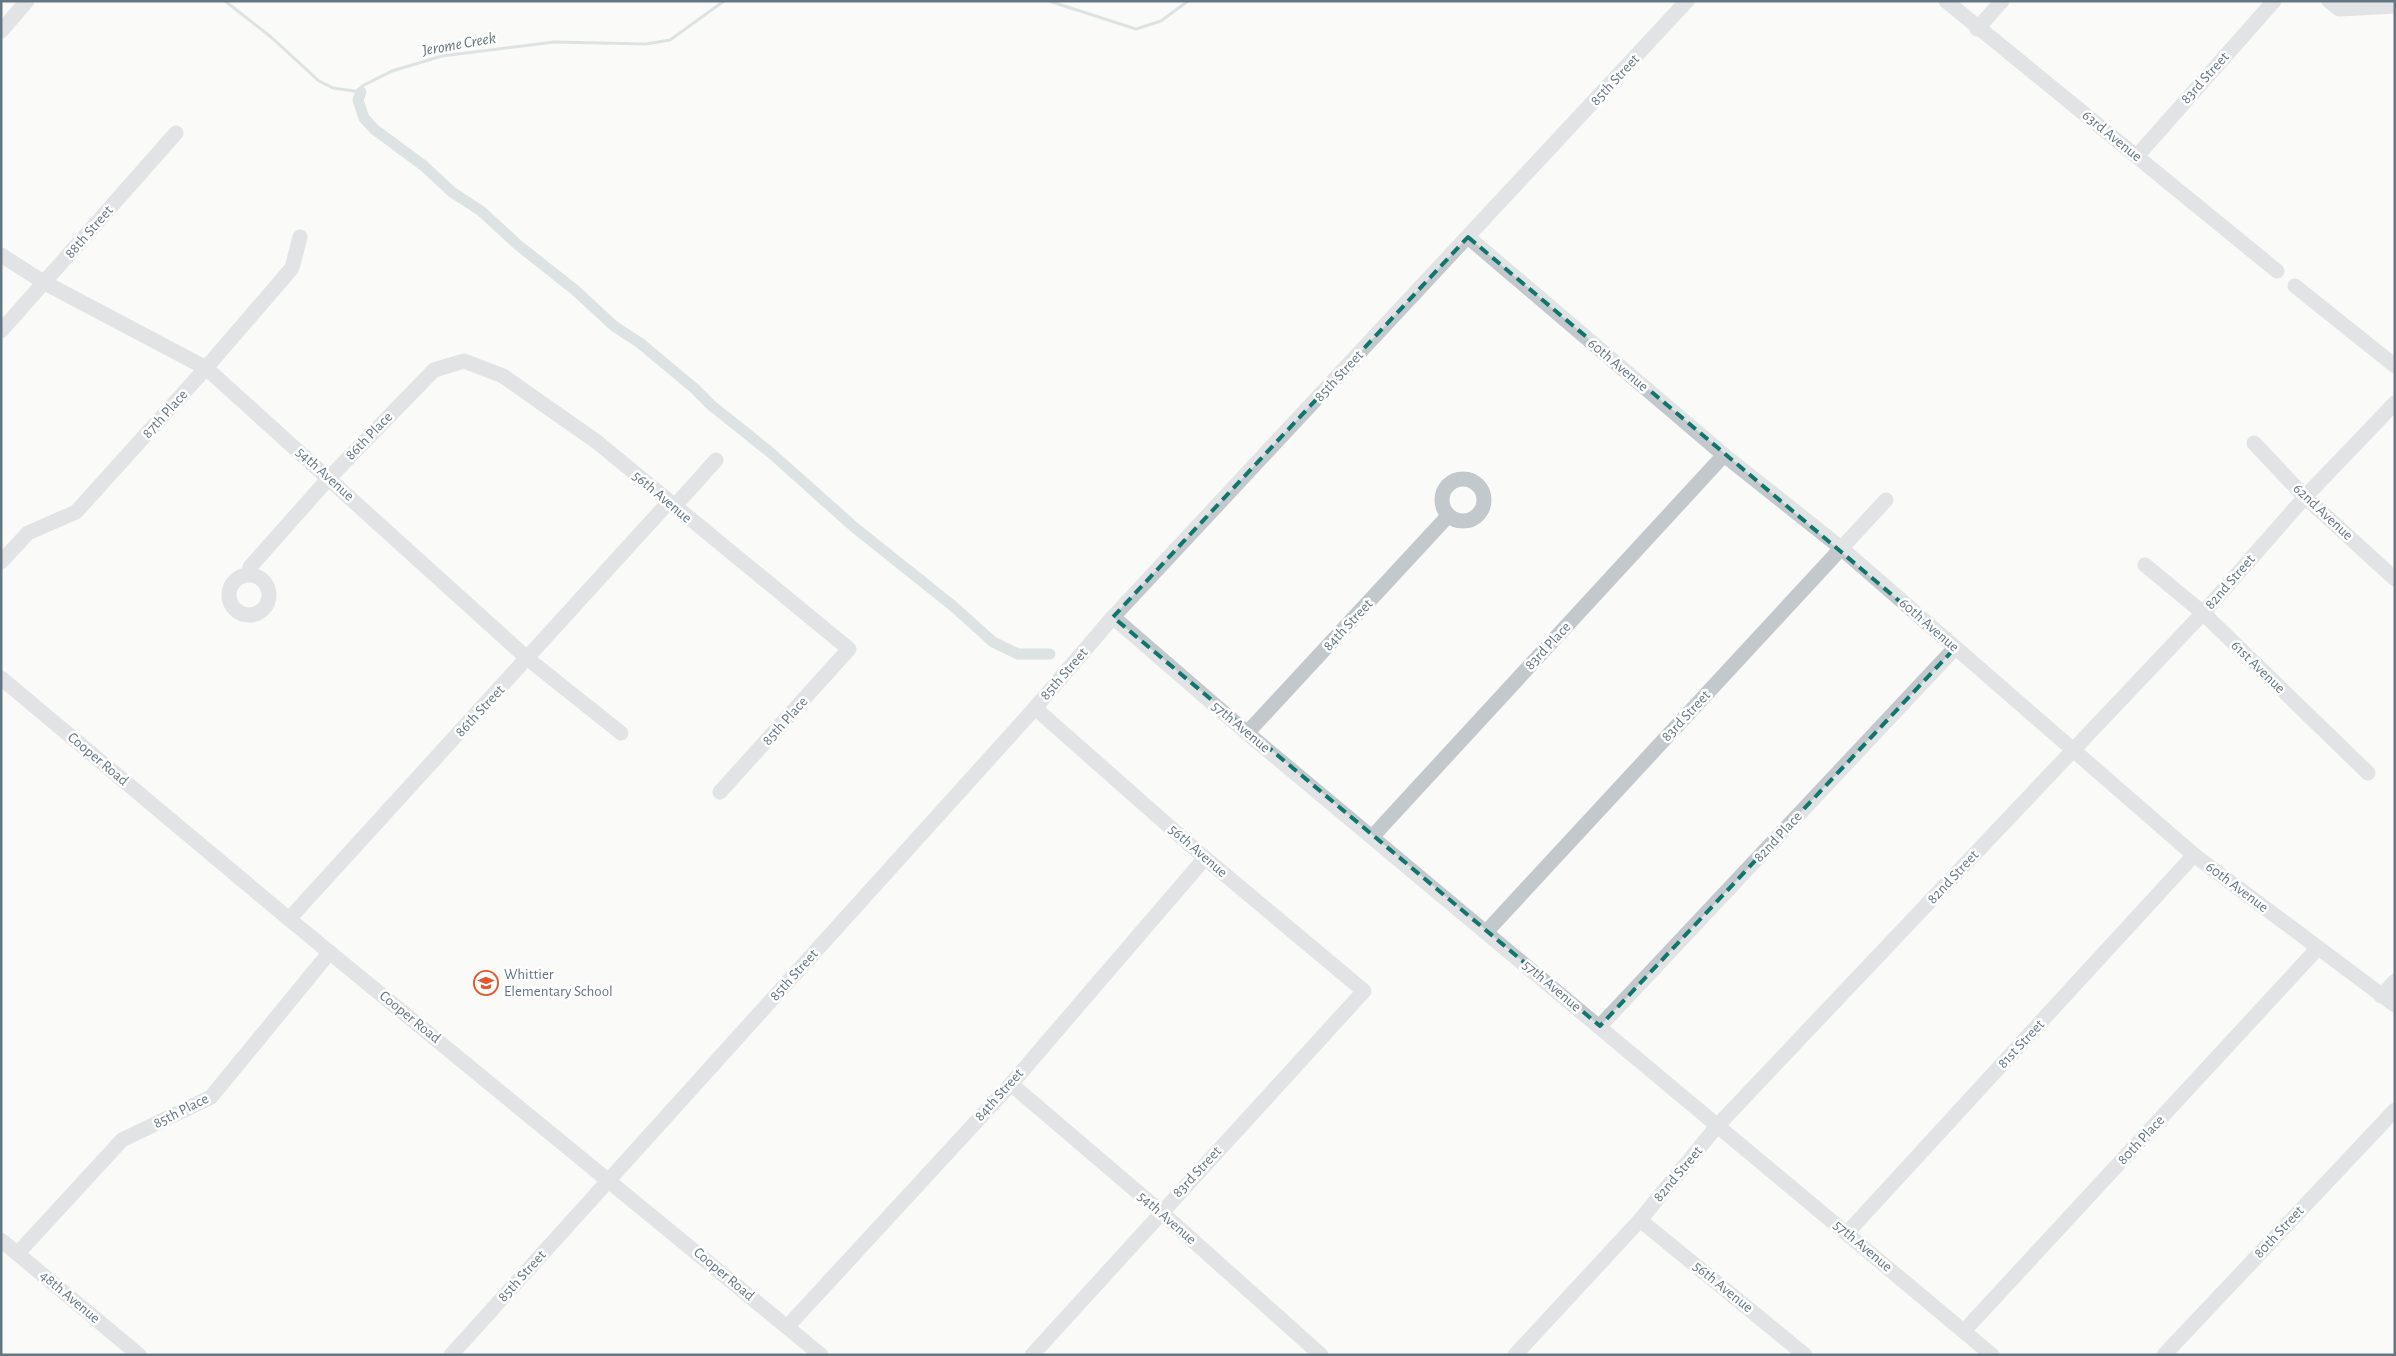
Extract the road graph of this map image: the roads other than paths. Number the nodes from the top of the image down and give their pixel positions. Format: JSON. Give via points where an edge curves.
{"nodes":[{"id":1,"x":27,"y":1,"type":"edge"},
{"id":2,"x":1687,"y":1,"type":"edge"},
{"id":3,"x":1946,"y":1,"type":"edge"},
{"id":4,"x":2002,"y":1,"type":"edge"},
{"id":5,"x":2274,"y":1,"type":"edge"},
{"id":6,"x":2329,"y":1,"type":"edge"},
{"id":7,"x":2395,"y":6,"type":"edge"},
{"id":8,"x":1978,"y":28,"type":"junction"},
{"id":9,"x":1,"y":31,"type":"edge"},
{"id":10,"x":176,"y":133,"type":"dead end"},
{"id":11,"x":2137,"y":156,"type":"junction"},
{"id":12,"x":300,"y":237,"type":"dead end"},
{"id":13,"x":1468,"y":237,"type":"junction"},
{"id":14,"x":1,"y":254,"type":"edge"},
{"id":15,"x":2277,"y":271,"type":"dead end"},
{"id":16,"x":45,"y":283,"type":"junction"},
{"id":17,"x":2295,"y":286,"type":"dead end"},
{"id":18,"x":1,"y":330,"type":"edge"},
{"id":19,"x":464,"y":361,"type":"joint"},
{"id":20,"x":2395,"y":366,"type":"edge"},
{"id":21,"x":206,"y":368,"type":"junction"},
{"id":22,"x":2395,"y":403,"type":"edge"},
{"id":23,"x":2254,"y":443,"type":"dead end"},
{"id":24,"x":1724,"y":455,"type":"junction"},
{"id":25,"x":716,"y":460,"type":"dead end"},
{"id":26,"x":329,"y":478,"type":"junction"},
{"id":27,"x":2305,"y":497,"type":"junction"},
{"id":28,"x":1886,"y":500,"type":"dead end"},
{"id":29,"x":671,"y":505,"type":"junction"},
{"id":30,"x":1448,"y":516,"type":"dead end"},
{"id":31,"x":1841,"y":548,"type":"junction"},
{"id":32,"x":1,"y":562,"type":"edge"},
{"id":33,"x":2145,"y":565,"type":"dead end"},
{"id":34,"x":249,"y":574,"type":"dead end"},
{"id":35,"x":2395,"y":579,"type":"edge"},
{"id":36,"x":2203,"y":614,"type":"junction"},
{"id":37,"x":1113,"y":617,"type":"junction"},
{"id":38,"x":1956,"y":648,"type":"junction"},
{"id":39,"x":849,"y":649,"type":"joint"},
{"id":40,"x":528,"y":659,"type":"junction"},
{"id":41,"x":1,"y":678,"type":"edge"},
{"id":42,"x":1035,"y":708,"type":"junction"},
{"id":43,"x":621,"y":733,"type":"dead end"},
{"id":44,"x":1247,"y":733,"type":"junction"},
{"id":45,"x":2072,"y":750,"type":"junction"},
{"id":46,"x":2368,"y":773,"type":"dead end"},
{"id":47,"x":720,"y":792,"type":"dead end"},
{"id":48,"x":1372,"y":837,"type":"junction"},
{"id":49,"x":2194,"y":855,"type":"junction"},
{"id":50,"x":1204,"y":858,"type":"junction"},
{"id":51,"x":289,"y":919,"type":"junction"},
{"id":52,"x":1488,"y":932,"type":"junction"},
{"id":53,"x":2318,"y":948,"type":"junction"},
{"id":54,"x":330,"y":952,"type":"junction"},
{"id":55,"x":2395,"y":981,"type":"edge"},
{"id":56,"x":1364,"y":991,"type":"joint"},
{"id":57,"x":2381,"y":996,"type":"junction"},
{"id":58,"x":2395,"y":1005,"type":"edge"},
{"id":59,"x":1600,"y":1026,"type":"junction"},
{"id":60,"x":1010,"y":1084,"type":"junction"},
{"id":61,"x":2395,"y":1110,"type":"edge"},
{"id":62,"x":1718,"y":1125,"type":"junction"},
{"id":63,"x":610,"y":1180,"type":"junction"},
{"id":64,"x":1161,"y":1212,"type":"junction"},
{"id":65,"x":1640,"y":1220,"type":"junction"},
{"id":66,"x":1847,"y":1233,"type":"junction"},
{"id":67,"x":1,"y":1240,"type":"edge"},
{"id":68,"x":18,"y":1253,"type":"junction"},
{"id":69,"x":787,"y":1327,"type":"junction"},
{"id":70,"x":1964,"y":1331,"type":"junction"},
{"id":71,"x":139,"y":1355,"type":"edge"},
{"id":72,"x":451,"y":1355,"type":"edge"},
{"id":73,"x":821,"y":1355,"type":"edge"},
{"id":74,"x":1032,"y":1355,"type":"edge"},
{"id":75,"x":1321,"y":1355,"type":"edge"},
{"id":76,"x":1515,"y":1355,"type":"edge"},
{"id":77,"x":1805,"y":1355,"type":"edge"},
{"id":78,"x":1992,"y":1355,"type":"edge"},
{"id":79,"x":2164,"y":1355,"type":"edge"}],
"edges":[{"from":1,"to":9,"type":"street"},
{"from":2,"to":13,"type":"street","name":"85th Street"},
{"from":3,"to":8,"type":"street","name":"63rd Avenue"},
{"from":4,"to":8,"type":"street"},
{"from":5,"to":11,"type":"street","name":"83rd Street"},
{"from":6,"to":7,"type":"street","via":[[2339,9]]},
{"from":8,"to":11,"type":"street","name":"63rd Avenue"},
{"from":10,"to":16,"type":"street","name":"88th Street"},
{"from":11,"to":15,"type":"street","name":"63rd Avenue"},
{"from":12,"to":21,"type":"street","name":"87th Place","via":[[292,268]]},
{"from":13,"to":24,"type":"street","name":"60th Avenue"},
{"from":13,"to":37,"type":"street","name":"85th Street"},
{"from":14,"to":16,"type":"street","name":"54th Avenue"},
{"from":16,"to":18,"type":"street","name":"88th Street"},
{"from":16,"to":21,"type":"street","name":"54th Avenue"},
{"from":17,"to":20,"type":"street"},
{"from":19,"to":26,"type":"street","name":"86th Place","via":[[434,370]]},
{"from":19,"to":29,"type":"street","name":"56th Avenue","via":[[503,376],[597,442]]},
{"from":21,"to":26,"type":"street","name":"54th Avenue"},
{"from":21,"to":32,"type":"street","name":"87th Place","via":[[76,512],[28,533]]},
{"from":22,"to":27,"type":"street","name":"82nd Street"},
{"from":23,"to":27,"type":"street","name":"62nd Avenue"},
{"from":24,"to":31,"type":"street","name":"60th Avenue"},
{"from":24,"to":48,"type":"street","name":"83rd Place"},
{"from":25,"to":29,"type":"street","name":"86th Street"},
{"from":26,"to":34,"type":"street","name":"86th Place","via":[[250,567]]},
{"from":26,"to":40,"type":"street","name":"54th Avenue"},
{"from":27,"to":35,"type":"street","name":"62nd Avenue"},
{"from":27,"to":36,"type":"street","name":"82nd Street"},
{"from":28,"to":31,"type":"street","name":"83rd Street"},
{"from":29,"to":39,"type":"street","name":"56th Avenue"},
{"from":29,"to":40,"type":"street","name":"86th Street"},
{"from":30,"to":44,"type":"street","name":"84th Street"},
{"from":31,"to":38,"type":"street","name":"60th Avenue"},
{"from":31,"to":52,"type":"street","name":"83rd Street"},
{"from":33,"to":36,"type":"street","name":"61st Avenue"},
{"from":36,"to":45,"type":"street","name":"82nd Street"},
{"from":36,"to":46,"type":"street","name":"61st Avenue"},
{"from":37,"to":42,"type":"street","name":"85th Street"},
{"from":37,"to":44,"type":"street","name":"57th Avenue"},
{"from":38,"to":45,"type":"street","name":"60th Avenue"},
{"from":38,"to":59,"type":"street","name":"82nd Place"},
{"from":39,"to":47,"type":"street","name":"85th Place"},
{"from":40,"to":43,"type":"street","name":"54th Avenue"},
{"from":40,"to":51,"type":"street","name":"86th Street"},
{"from":41,"to":51,"type":"street","name":"Cooper Road"},
{"from":42,"to":50,"type":"street","name":"56th Avenue"},
{"from":42,"to":63,"type":"street","name":"85th Street"},
{"from":44,"to":48,"type":"street","name":"57th Avenue"},
{"from":45,"to":49,"type":"street","name":"60th Avenue"},
{"from":45,"to":62,"type":"street","name":"82nd Street"},
{"from":48,"to":52,"type":"street","name":"57th Avenue"},
{"from":49,"to":53,"type":"street","name":"60th Avenue"},
{"from":49,"to":66,"type":"street","name":"81st Street"},
{"from":50,"to":56,"type":"street","name":"56th Avenue"},
{"from":50,"to":60,"type":"street","name":"84th Street"},
{"from":51,"to":54,"type":"street","name":"Cooper Road"},
{"from":52,"to":59,"type":"street","name":"57th Avenue"},
{"from":53,"to":57,"type":"street","name":"60th Avenue"},
{"from":53,"to":70,"type":"street","name":"80th Place"},
{"from":54,"to":63,"type":"street","name":"Cooper Road"},
{"from":54,"to":68,"type":"street","name":"85th Place","via":[[211,1097],[122,1140]]},
{"from":55,"to":57,"type":"street"},
{"from":56,"to":64,"type":"street","name":"83rd Street"},
{"from":57,"to":58,"type":"street","name":"60th Avenue"},
{"from":59,"to":62,"type":"street","name":"57th Avenue"},
{"from":60,"to":64,"type":"street","name":"54th Avenue"},
{"from":60,"to":69,"type":"street","name":"84th Street"},
{"from":61,"to":79,"type":"street","name":"80th Street"},
{"from":62,"to":65,"type":"street","name":"82nd Street"},
{"from":62,"to":66,"type":"street","name":"57th Avenue"},
{"from":63,"to":69,"type":"street","name":"Cooper Road"},
{"from":63,"to":72,"type":"street","name":"85th Street"},
{"from":64,"to":74,"type":"street","name":"83rd Street"},
{"from":64,"to":75,"type":"street","name":"54th Avenue"},
{"from":65,"to":76,"type":"street","name":"82nd Street"},
{"from":65,"to":77,"type":"street","name":"56th Avenue"},
{"from":66,"to":70,"type":"street","name":"57th Avenue"},
{"from":67,"to":68,"type":"street","name":"48th Avenue"},
{"from":68,"to":71,"type":"street","name":"48th Avenue"},
{"from":69,"to":73,"type":"street","name":"Cooper Road"},
{"from":70,"to":78,"type":"street","name":"57th Avenue"}]}
